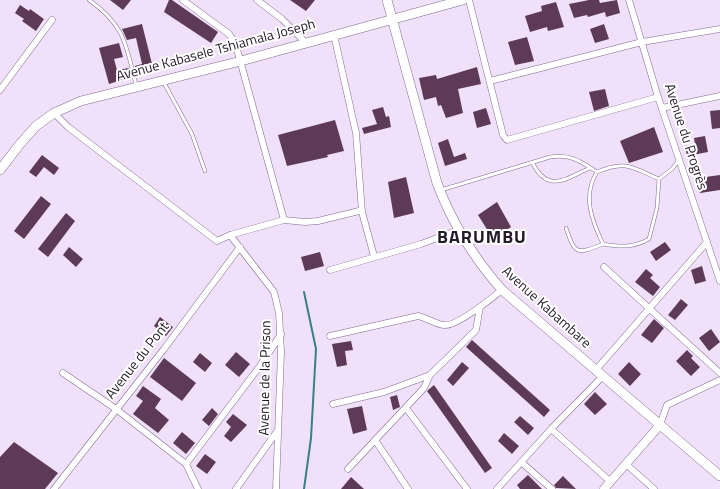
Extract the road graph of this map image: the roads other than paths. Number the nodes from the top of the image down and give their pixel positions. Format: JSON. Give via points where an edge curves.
{"nodes":[{"id":1,"x":89,"y":0,"type":"edge"},
{"id":2,"x":183,"y":0,"type":"edge"},
{"id":3,"x":257,"y":0,"type":"edge"},
{"id":4,"x":387,"y":0,"type":"edge"},
{"id":5,"x":463,"y":0,"type":"edge"},
{"id":6,"x":469,"y":0,"type":"edge"},
{"id":7,"x":629,"y":0,"type":"edge"},
{"id":8,"x":393,"y":19,"type":"junction"},
{"id":9,"x":52,"y":20,"type":"dead end"},
{"id":10,"x":720,"y":30,"type":"edge"},
{"id":11,"x":334,"y":35,"type":"junction"},
{"id":12,"x":642,"y":42,"type":"junction"},
{"id":13,"x":306,"y":43,"type":"junction"},
{"id":14,"x":241,"y":61,"type":"junction"},
{"id":15,"x":162,"y":80,"type":"junction"},
{"id":16,"x":490,"y":81,"type":"junction"},
{"id":17,"x":136,"y":87,"type":"junction"},
{"id":18,"x":0,"y":90,"type":"edge"},
{"id":19,"x":720,"y":96,"type":"edge"},
{"id":20,"x":658,"y":97,"type":"junction"},
{"id":21,"x":662,"y":108,"type":"junction"},
{"id":22,"x":54,"y":113,"type":"junction"},
{"id":23,"x":680,"y":160,"type":"junction"},
{"id":24,"x":532,"y":162,"type":"junction"},
{"id":25,"x":590,"y":168,"type":"junction"},
{"id":26,"x":0,"y":170,"type":"edge"},
{"id":27,"x":205,"y":171,"type":"dead end"},
{"id":28,"x":598,"y":172,"type":"junction"},
{"id":29,"x":659,"y":179,"type":"junction"},
{"id":30,"x":440,"y":190,"type":"junction"},
{"id":31,"x":362,"y":212,"type":"junction"},
{"id":32,"x":284,"y":220,"type":"junction"},
{"id":33,"x":566,"y":228,"type":"dead end"},
{"id":34,"x":458,"y":230,"type":"junction"},
{"id":35,"x":230,"y":235,"type":"junction"},
{"id":36,"x":707,"y":242,"type":"junction"},
{"id":37,"x":603,"y":244,"type":"junction"},
{"id":38,"x":240,"y":247,"type":"junction"},
{"id":39,"x":374,"y":256,"type":"junction"},
{"id":40,"x":720,"y":258,"type":"edge"},
{"id":41,"x":714,"y":261,"type":"junction"},
{"id":42,"x":604,"y":266,"type":"dead end"},
{"id":43,"x":330,"y":270,"type":"dead end"},
{"id":44,"x":720,"y":281,"type":"edge"},
{"id":45,"x":502,"y":290,"type":"junction"},
{"id":46,"x":480,"y":307,"type":"junction"},
{"id":47,"x":651,"y":308,"type":"junction"},
{"id":48,"x":281,"y":334,"type":"junction"},
{"id":49,"x":330,"y":336,"type":"dead end"},
{"id":50,"x":720,"y":372,"type":"edge"},
{"id":51,"x":63,"y":373,"type":"dead end"},
{"id":52,"x":599,"y":374,"type":"junction"},
{"id":53,"x":430,"y":375,"type":"junction"},
{"id":54,"x":720,"y":380,"type":"edge"},
{"id":55,"x":333,"y":404,"type":"dead end"},
{"id":56,"x":406,"y":408,"type":"junction"},
{"id":57,"x":116,"y":409,"type":"junction"},
{"id":58,"x":660,"y":425,"type":"junction"},
{"id":59,"x":551,"y":429,"type":"junction"},
{"id":60,"x":278,"y":430,"type":"junction"},
{"id":61,"x":375,"y":440,"type":"junction"},
{"id":62,"x":521,"y":462,"type":"junction"},
{"id":63,"x":186,"y":464,"type":"junction"},
{"id":64,"x":626,"y":464,"type":"junction"},
{"id":65,"x":348,"y":469,"type":"dead end"},
{"id":66,"x":720,"y":476,"type":"edge"},
{"id":67,"x":611,"y":482,"type":"junction"},
{"id":68,"x":54,"y":489,"type":"edge"},
{"id":69,"x":198,"y":489,"type":"edge"},
{"id":70,"x":236,"y":489,"type":"edge"},
{"id":71,"x":276,"y":489,"type":"edge"},
{"id":72,"x":408,"y":489,"type":"edge"},
{"id":73,"x":467,"y":489,"type":"edge"},
{"id":74,"x":497,"y":489,"type":"edge"},
{"id":75,"x":552,"y":489,"type":"edge"},
{"id":76,"x":604,"y":489,"type":"edge"},
{"id":77,"x":654,"y":489,"type":"edge"}],
"edges":[{"from":1,"to":17,"type":"lane","via":[[104,11],[119,28]]},
{"from":2,"to":14,"type":"street","via":[[229,34],[235,42]]},
{"from":3,"to":13,"type":"street","via":[[282,19]]},
{"from":4,"to":8,"type":"main road","name":"Avenue Kabambare"},
{"from":5,"to":8,"type":"main road","name":"Avenue Kabasele Tshiamala Joseph"},
{"from":6,"to":16,"type":"street"},
{"from":7,"to":12,"type":"street","name":"Avenue du Progrès"},
{"from":8,"to":11,"type":"main road","name":"Avenue Kabasele Tshiamala Joseph"},
{"from":8,"to":30,"type":"main road","name":"Avenue Kabambare"},
{"from":9,"to":18,"type":"street"},
{"from":10,"to":12,"type":"street"},
{"from":11,"to":13,"type":"main road","name":"Avenue Kabasele Tshiamala Joseph"},
{"from":11,"to":31,"type":"street","via":[[356,133]]},
{"from":12,"to":16,"type":"street"},
{"from":12,"to":20,"type":"street","name":"Avenue du Progrès"},
{"from":13,"to":14,"type":"main road","name":"Avenue Kabasele Tshiamala Joseph"},
{"from":14,"to":15,"type":"main road","name":"Avenue Kabasele Tshiamala Joseph"},
{"from":14,"to":32,"type":"street"},
{"from":15,"to":17,"type":"main road","name":"Avenue Kabasele Tshiamala Joseph"},
{"from":15,"to":27,"type":"lane","via":[[192,134]]},
{"from":16,"to":20,"type":"street","via":[[503,135],[509,141]]},
{"from":17,"to":22,"type":"main road","name":"Avenue Kabasele Tshiamala Joseph","via":[[81,101]]},
{"from":19,"to":21,"type":"street"},
{"from":20,"to":21,"type":"street","name":"Avenue du Progrès"},
{"from":21,"to":23,"type":"street","name":"Avenue du Progrès"},
{"from":22,"to":26,"type":"main road","name":"Avenue Kabasele Tshiamala Joseph","via":[[36,126]]},
{"from":22,"to":35,"type":"street","via":[[68,127],[214,240]]},
{"from":23,"to":29,"type":"lane","via":[[672,170]]},
{"from":23,"to":36,"type":"street","name":"Avenue du Progrès"},
{"from":24,"to":25,"type":"lane","via":[[560,156],[575,158]]},
{"from":24,"to":25,"type":"lane","via":[[538,174],[554,182]]},
{"from":24,"to":30,"type":"lane"},
{"from":25,"to":28,"type":"lane"},
{"from":28,"to":29,"type":"lane","via":[[624,164]]},
{"from":28,"to":37,"type":"lane","via":[[589,202],[591,219]]},
{"from":29,"to":37,"type":"lane","via":[[657,208],[649,239],[625,248]]},
{"from":30,"to":34,"type":"main road","name":"Avenue Kabambare"},
{"from":31,"to":32,"type":"street","via":[[318,221]]},
{"from":31,"to":39,"type":"street"},
{"from":32,"to":35,"type":"street"},
{"from":33,"to":37,"type":"lane","via":[[572,247],[577,250]]},
{"from":34,"to":39,"type":"street","via":[[420,244]]},
{"from":34,"to":45,"type":"main road","name":"Avenue Kabambare","via":[[476,258]]},
{"from":35,"to":38,"type":"street","name":"Avenue de la Prison"},
{"from":36,"to":41,"type":"street","name":"Avenue du Progrès"},
{"from":36,"to":47,"type":"street"},
{"from":38,"to":48,"type":"street","name":"Avenue de la Prison","via":[[274,292]]},
{"from":38,"to":57,"type":"street","name":"Avenue du Pont"},
{"from":39,"to":43,"type":"street"},
{"from":40,"to":41,"type":"street"},
{"from":41,"to":44,"type":"street","name":"Avenue du Progrès"},
{"from":42,"to":47,"type":"street"},
{"from":45,"to":46,"type":"street"},
{"from":45,"to":52,"type":"main road","name":"Avenue Kabambare"},
{"from":46,"to":49,"type":"street","via":[[450,325],[443,326],[429,318],[418,316]]},
{"from":46,"to":53,"type":"street","via":[[473,333]]},
{"from":47,"to":50,"type":"street"},
{"from":47,"to":52,"type":"street"},
{"from":48,"to":60,"type":"street","name":"Avenue de la Prison"},
{"from":48,"to":63,"type":"street"},
{"from":51,"to":57,"type":"street"},
{"from":52,"to":58,"type":"main road","name":"Avenue Kabambare"},
{"from":52,"to":59,"type":"street"},
{"from":53,"to":55,"type":"street","via":[[384,392]]},
{"from":53,"to":56,"type":"street","via":[[424,388]]},
{"from":54,"to":58,"type":"street","via":[[667,405]]},
{"from":56,"to":61,"type":"street"},
{"from":56,"to":73,"type":"street"},
{"from":57,"to":63,"type":"street"},
{"from":57,"to":68,"type":"street","name":"Avenue du Pont"},
{"from":58,"to":64,"type":"street"},
{"from":58,"to":66,"type":"main road","name":"Avenue Kabambare"},
{"from":59,"to":62,"type":"street"},
{"from":59,"to":67,"type":"street"},
{"from":60,"to":70,"type":"street"},
{"from":60,"to":71,"type":"street","name":"Avenue de la Prison"},
{"from":61,"to":65,"type":"street"},
{"from":61,"to":72,"type":"street"},
{"from":62,"to":74,"type":"street"},
{"from":62,"to":75,"type":"street"},
{"from":63,"to":69,"type":"street"},
{"from":64,"to":67,"type":"street"},
{"from":64,"to":77,"type":"street"},
{"from":67,"to":76,"type":"street"}]}
